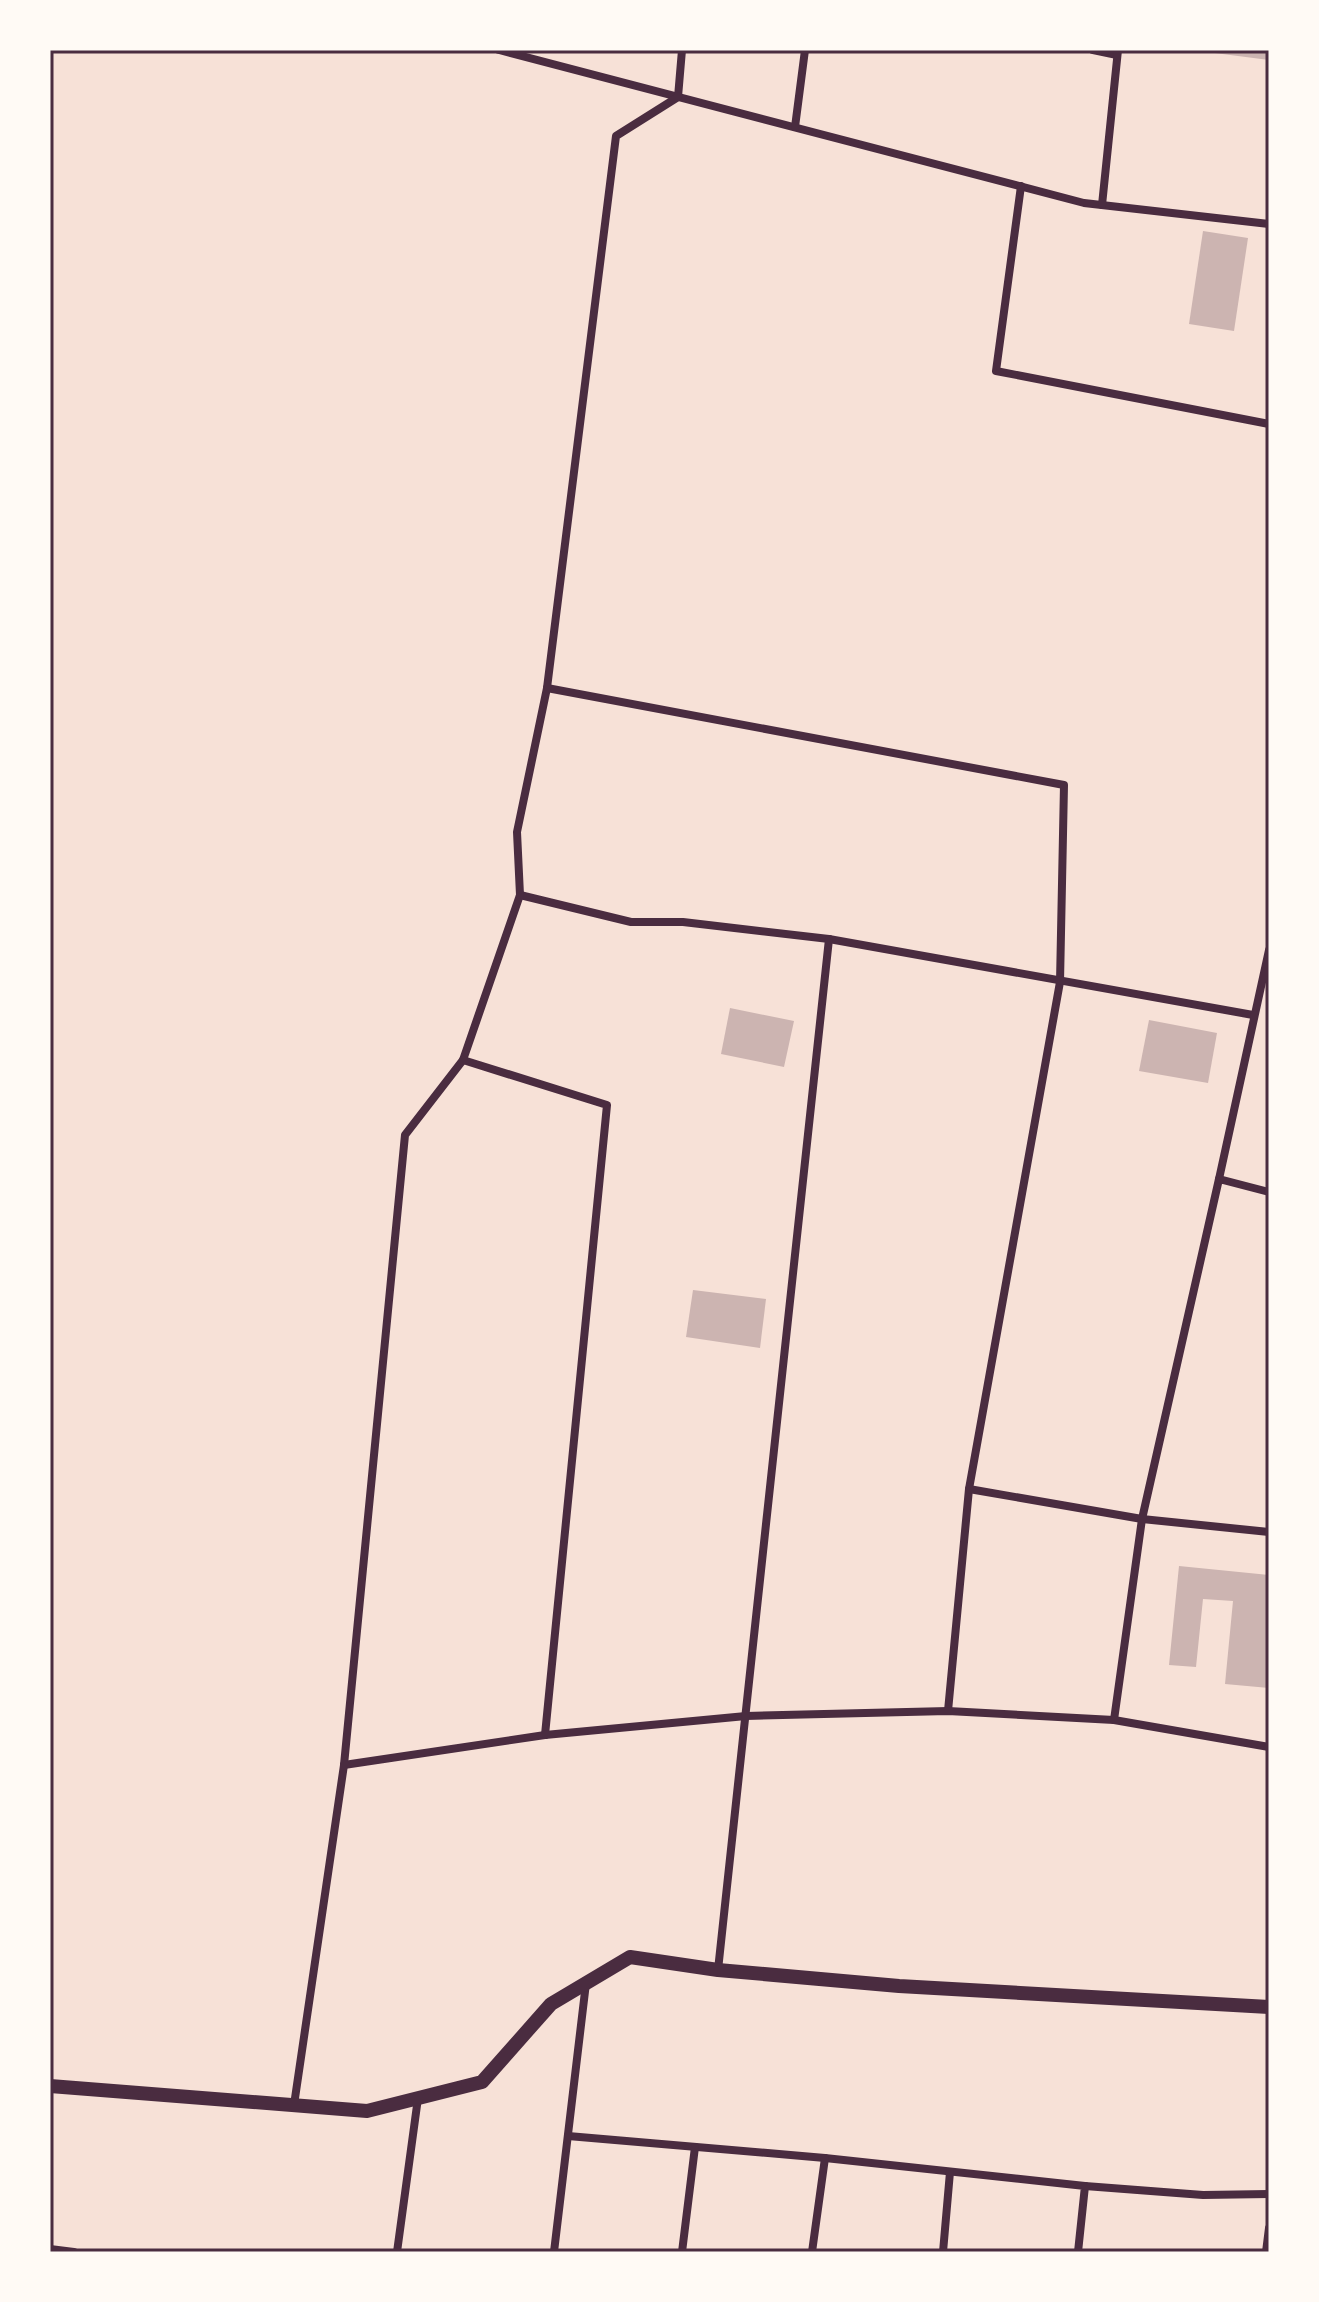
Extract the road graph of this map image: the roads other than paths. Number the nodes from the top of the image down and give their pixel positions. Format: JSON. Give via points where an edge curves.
{"nodes":[{"id":1,"x":499,"y":50,"type":"edge"},
{"id":2,"x":682,"y":50,"type":"edge"},
{"id":3,"x":805,"y":50,"type":"edge"},
{"id":4,"x":1093,"y":50,"type":"edge"},
{"id":5,"x":1118,"y":53,"type":"edge"},
{"id":6,"x":678,"y":97,"type":"junction"},
{"id":7,"x":795,"y":127,"type":"junction"},
{"id":8,"x":1021,"y":186,"type":"junction"},
{"id":9,"x":1102,"y":205,"type":"junction"},
{"id":10,"x":1269,"y":224,"type":"edge"},
{"id":11,"x":1269,"y":424,"type":"edge"},
{"id":12,"x":547,"y":688,"type":"junction"},
{"id":13,"x":520,"y":895,"type":"junction"},
{"id":14,"x":829,"y":939,"type":"junction"},
{"id":15,"x":1269,"y":950,"type":"edge"},
{"id":16,"x":1060,"y":982,"type":"junction"},
{"id":17,"x":1253,"y":1015,"type":"junction"},
{"id":18,"x":463,"y":1060,"type":"junction"},
{"id":19,"x":1219,"y":1179,"type":"junction"},
{"id":20,"x":1269,"y":1192,"type":"edge"},
{"id":21,"x":969,"y":1489,"type":"junction"},
{"id":22,"x":1142,"y":1519,"type":"junction"},
{"id":23,"x":1269,"y":1532,"type":"edge"},
{"id":24,"x":948,"y":1711,"type":"junction"},
{"id":25,"x":746,"y":1716,"type":"junction"},
{"id":26,"x":1114,"y":1720,"type":"junction"},
{"id":27,"x":545,"y":1735,"type":"junction"},
{"id":28,"x":1269,"y":1747,"type":"edge"},
{"id":29,"x":344,"y":1765,"type":"junction"},
{"id":30,"x":718,"y":1970,"type":"junction"},
{"id":31,"x":586,"y":1983,"type":"junction"},
{"id":32,"x":1269,"y":2007,"type":"edge"},
{"id":33,"x":50,"y":2086,"type":"edge"},
{"id":34,"x":418,"y":2098,"type":"junction"},
{"id":35,"x":294,"y":2105,"type":"junction"},
{"id":36,"x":568,"y":2136,"type":"junction"},
{"id":37,"x":695,"y":2147,"type":"junction"},
{"id":38,"x":825,"y":2158,"type":"junction"},
{"id":39,"x":950,"y":2172,"type":"junction"},
{"id":40,"x":1085,"y":2186,"type":"junction"},
{"id":41,"x":1269,"y":2194,"type":"edge"},
{"id":42,"x":1269,"y":2230,"type":"edge"},
{"id":43,"x":50,"y":2249,"type":"edge"},
{"id":44,"x":74,"y":2252,"type":"edge"},
{"id":45,"x":397,"y":2252,"type":"edge"},
{"id":46,"x":554,"y":2252,"type":"edge"},
{"id":47,"x":682,"y":2252,"type":"edge"},
{"id":48,"x":812,"y":2252,"type":"edge"},
{"id":49,"x":943,"y":2252,"type":"edge"},
{"id":50,"x":1078,"y":2252,"type":"edge"},
{"id":51,"x":1266,"y":2252,"type":"edge"}],
"edges":[{"from":1,"to":6,"type":"street"},
{"from":2,"to":6,"type":"street"},
{"from":3,"to":7,"type":"street"},
{"from":4,"to":5,"type":"street"},
{"from":5,"to":9,"type":"street"},
{"from":6,"to":7,"type":"street"},
{"from":6,"to":12,"type":"street","via":[[616,136]]},
{"from":7,"to":8,"type":"street"},
{"from":8,"to":9,"type":"street"},
{"from":8,"to":11,"type":"street","via":[[996,371]]},
{"from":9,"to":10,"type":"street"},
{"from":12,"to":13,"type":"street","via":[[517,832]]},
{"from":12,"to":16,"type":"street","via":[[1064,785]]},
{"from":13,"to":14,"type":"street","via":[[631,922],[683,922]]},
{"from":13,"to":18,"type":"street"},
{"from":14,"to":16,"type":"street"},
{"from":14,"to":25,"type":"street"},
{"from":15,"to":17,"type":"street"},
{"from":16,"to":17,"type":"street"},
{"from":16,"to":21,"type":"street"},
{"from":17,"to":19,"type":"street"},
{"from":18,"to":27,"type":"street","via":[[607,1105]]},
{"from":18,"to":29,"type":"street","via":[[405,1135]]},
{"from":19,"to":20,"type":"street"},
{"from":19,"to":22,"type":"street"},
{"from":21,"to":22,"type":"street"},
{"from":21,"to":24,"type":"street"},
{"from":22,"to":23,"type":"street"},
{"from":22,"to":26,"type":"street"},
{"from":24,"to":25,"type":"street"},
{"from":24,"to":26,"type":"street"},
{"from":25,"to":27,"type":"street"},
{"from":25,"to":30,"type":"street"},
{"from":26,"to":28,"type":"street"},
{"from":27,"to":29,"type":"street"},
{"from":29,"to":35,"type":"street"},
{"from":30,"to":31,"type":"street","via":[[630,1957]]},
{"from":30,"to":32,"type":"street"},
{"from":31,"to":34,"type":"street","via":[[551,2004],[482,2082]]},
{"from":31,"to":36,"type":"street"},
{"from":33,"to":35,"type":"street"},
{"from":34,"to":35,"type":"street","via":[[367,2111]]},
{"from":34,"to":45,"type":"street"},
{"from":36,"to":37,"type":"street"},
{"from":36,"to":46,"type":"street"},
{"from":37,"to":38,"type":"street"},
{"from":37,"to":47,"type":"street"},
{"from":38,"to":39,"type":"street"},
{"from":38,"to":48,"type":"street"},
{"from":39,"to":40,"type":"street"},
{"from":39,"to":49,"type":"street"},
{"from":40,"to":41,"type":"street"},
{"from":40,"to":50,"type":"street"},
{"from":42,"to":51,"type":"street"},
{"from":43,"to":44,"type":"street"}]}
